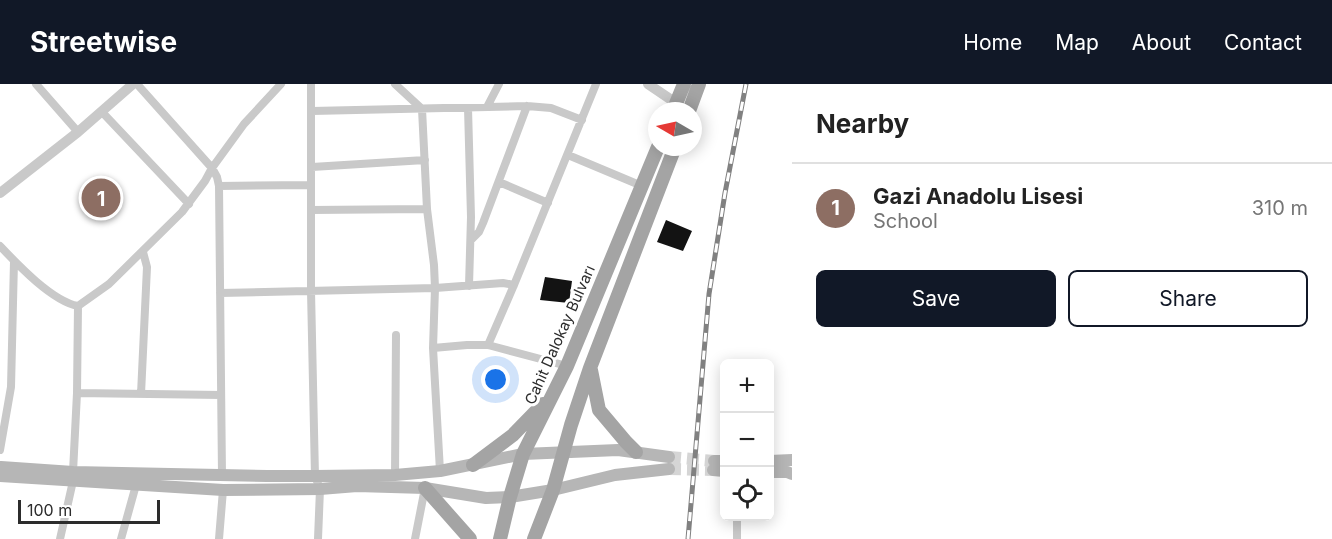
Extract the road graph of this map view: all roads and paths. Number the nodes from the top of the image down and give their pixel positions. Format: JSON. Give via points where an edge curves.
{"nodes":[{"id":1,"x":36,"y":84,"type":"edge"},
{"id":2,"x":135,"y":84,"type":"edge"},
{"id":3,"x":281,"y":84,"type":"edge"},
{"id":4,"x":311,"y":84,"type":"edge"},
{"id":5,"x":395,"y":84,"type":"edge"},
{"id":6,"x":500,"y":84,"type":"edge"},
{"id":7,"x":596,"y":84,"type":"edge"},
{"id":8,"x":648,"y":84,"type":"edge"},
{"id":9,"x":684,"y":84,"type":"edge"},
{"id":10,"x":699,"y":84,"type":"edge"},
{"id":11,"x":668,"y":102,"type":"edge"},
{"id":12,"x":676,"y":102,"type":"edge"},
{"id":13,"x":692,"y":102,"type":"edge"},
{"id":14,"x":527,"y":106,"type":"junction"},
{"id":15,"x":487,"y":107,"type":"junction"},
{"id":16,"x":468,"y":108,"type":"junction"},
{"id":17,"x":422,"y":109,"type":"junction"},
{"id":18,"x":312,"y":111,"type":"junction"},
{"id":19,"x":102,"y":112,"type":"junction"},
{"id":20,"x":582,"y":120,"type":"junction"},
{"id":21,"x":78,"y":132,"type":"junction"},
{"id":22,"x":568,"y":155,"type":"junction"},
{"id":23,"x":654,"y":156,"type":"edge"},
{"id":24,"x":672,"y":156,"type":"edge"},
{"id":25,"x":425,"y":160,"type":"junction"},
{"id":26,"x":312,"y":167,"type":"junction"},
{"id":27,"x":213,"y":168,"type":"junction"},
{"id":28,"x":499,"y":182,"type":"junction"},
{"id":29,"x":311,"y":185,"type":"junction"},
{"id":30,"x":219,"y":186,"type":"junction"},
{"id":31,"x":642,"y":186,"type":"junction"},
{"id":32,"x":0,"y":193,"type":"edge"},
{"id":33,"x":548,"y":202,"type":"junction"},
{"id":34,"x":189,"y":204,"type":"junction"},
{"id":35,"x":427,"y":209,"type":"junction"},
{"id":36,"x":311,"y":210,"type":"junction"},
{"id":37,"x":471,"y":240,"type":"junction"},
{"id":38,"x":0,"y":246,"type":"edge"},
{"id":39,"x":142,"y":252,"type":"junction"},
{"id":40,"x":14,"y":261,"type":"junction"},
{"id":41,"x":514,"y":285,"type":"junction"},
{"id":42,"x":469,"y":286,"type":"junction"},
{"id":43,"x":435,"y":288,"type":"junction"},
{"id":44,"x":311,"y":291,"type":"junction"},
{"id":45,"x":220,"y":293,"type":"junction"},
{"id":46,"x":78,"y":306,"type":"junction"},
{"id":47,"x":396,"y":335,"type":"dead end"},
{"id":48,"x":488,"y":345,"type":"junction"},
{"id":49,"x":433,"y":348,"type":"junction"},
{"id":50,"x":567,"y":366,"type":"junction"},
{"id":51,"x":590,"y":368,"type":"junction"},
{"id":52,"x":77,"y":393,"type":"junction"},
{"id":53,"x":141,"y":394,"type":"junction"},
{"id":54,"x":553,"y":394,"type":"junction"},
{"id":55,"x":221,"y":395,"type":"junction"},
{"id":56,"x":0,"y":450,"type":"edge"},
{"id":57,"x":636,"y":452,"type":"junction"},
{"id":58,"x":564,"y":453,"type":"junction"},
{"id":59,"x":524,"y":454,"type":"junction"},
{"id":60,"x":792,"y":460,"type":"edge"},
{"id":61,"x":774,"y":461,"type":"edge"},
{"id":62,"x":473,"y":465,"type":"junction"},
{"id":63,"x":0,"y":467,"type":"edge"},
{"id":64,"x":440,"y":471,"type":"junction"},
{"id":65,"x":774,"y":472,"type":"edge"},
{"id":66,"x":792,"y":474,"type":"edge"},
{"id":67,"x":222,"y":475,"type":"junction"},
{"id":68,"x":395,"y":475,"type":"junction"},
{"id":69,"x":0,"y":476,"type":"edge"},
{"id":70,"x":73,"y":476,"type":"junction"},
{"id":71,"x":315,"y":476,"type":"junction"},
{"id":72,"x":136,"y":484,"type":"junction"},
{"id":73,"x":425,"y":488,"type":"junction"},
{"id":74,"x":320,"y":489,"type":"junction"},
{"id":75,"x":224,"y":490,"type":"junction"},
{"id":76,"x":553,"y":490,"type":"junction"},
{"id":77,"x":510,"y":497,"type":"junction"},
{"id":78,"x":737,"y":521,"type":"edge"},
{"id":79,"x":60,"y":539,"type":"edge"},
{"id":80,"x":121,"y":539,"type":"edge"},
{"id":81,"x":219,"y":539,"type":"edge"},
{"id":82,"x":318,"y":539,"type":"edge"},
{"id":83,"x":415,"y":539,"type":"edge"},
{"id":84,"x":470,"y":539,"type":"edge"},
{"id":85,"x":500,"y":539,"type":"edge"},
{"id":86,"x":534,"y":539,"type":"edge"},
{"id":87,"x":737,"y":539,"type":"edge"}],
"edges":[{"from":1,"to":21,"type":"street"},
{"from":2,"to":19,"type":"street"},
{"from":2,"to":27,"type":"street"},
{"from":3,"to":27,"type":"street","via":[[244,124]]},
{"from":4,"to":18,"type":"street"},
{"from":5,"to":17,"type":"street"},
{"from":6,"to":15,"type":"street"},
{"from":7,"to":20,"type":"street"},
{"from":8,"to":11,"type":"street"},
{"from":9,"to":12,"type":"main road"},
{"from":10,"to":13,"type":"main road"},
{"from":14,"to":15,"type":"street"},
{"from":14,"to":20,"type":"street","via":[[551,108]]},
{"from":14,"to":28,"type":"street"},
{"from":15,"to":16,"type":"street"},
{"from":16,"to":17,"type":"street"},
{"from":16,"to":37,"type":"street"},
{"from":17,"to":18,"type":"street"},
{"from":17,"to":25,"type":"street"},
{"from":18,"to":26,"type":"street"},
{"from":19,"to":21,"type":"street"},
{"from":19,"to":34,"type":"street"},
{"from":20,"to":22,"type":"street"},
{"from":21,"to":32,"type":"street"},
{"from":22,"to":31,"type":"street"},
{"from":22,"to":33,"type":"street"},
{"from":23,"to":31,"type":"main road","name":"Cahit Dalokay Bulvarı"},
{"from":24,"to":51,"type":"main road"},
{"from":25,"to":26,"type":"street"},
{"from":25,"to":35,"type":"street"},
{"from":26,"to":29,"type":"street"},
{"from":27,"to":30,"type":"street"},
{"from":27,"to":34,"type":"street"},
{"from":28,"to":33,"type":"street"},
{"from":28,"to":37,"type":"street","via":[[481,228]]},
{"from":29,"to":30,"type":"street"},
{"from":29,"to":36,"type":"street"},
{"from":30,"to":45,"type":"street"},
{"from":31,"to":50,"type":"main road","name":"Cahit Dalokay Bulvarı"},
{"from":33,"to":41,"type":"street"},
{"from":34,"to":39,"type":"street"},
{"from":35,"to":36,"type":"street"},
{"from":35,"to":43,"type":"street"},
{"from":36,"to":44,"type":"street"},
{"from":37,"to":42,"type":"street"},
{"from":38,"to":40,"type":"street"},
{"from":39,"to":46,"type":"street","via":[[109,284]]},
{"from":39,"to":53,"type":"street","via":[[147,267]]},
{"from":40,"to":46,"type":"street","via":[[57,297]]},
{"from":40,"to":56,"type":"street","via":[[11,387]]},
{"from":41,"to":42,"type":"street"},
{"from":41,"to":48,"type":"street"},
{"from":42,"to":43,"type":"street"},
{"from":43,"to":44,"type":"street"},
{"from":43,"to":49,"type":"street"},
{"from":44,"to":45,"type":"street"},
{"from":44,"to":71,"type":"street"},
{"from":45,"to":55,"type":"street"},
{"from":46,"to":52,"type":"street"},
{"from":47,"to":68,"type":"street"},
{"from":48,"to":49,"type":"street"},
{"from":48,"to":50,"type":"street"},
{"from":49,"to":64,"type":"street"},
{"from":50,"to":54,"type":"main road","name":"Cahit Dalokay Bulvarı"},
{"from":51,"to":57,"type":"main road","via":[[599,410]]},
{"from":51,"to":58,"type":"main road"},
{"from":52,"to":53,"type":"street"},
{"from":52,"to":70,"type":"street"},
{"from":53,"to":55,"type":"street"},
{"from":54,"to":59,"type":"main road","name":"Cahit Dalokay Bulvarı"},
{"from":54,"to":62,"type":"main road","via":[[513,435]]},
{"from":55,"to":67,"type":"street"},
{"from":57,"to":58,"type":"main road"},
{"from":57,"to":76,"type":"main road","via":[[669,463]]},
{"from":58,"to":59,"type":"main road"},
{"from":58,"to":76,"type":"main road"},
{"from":59,"to":62,"type":"main road"},
{"from":59,"to":77,"type":"main road","name":"Cahit Dalokay Bulvarı"},
{"from":60,"to":61,"type":"main road"},
{"from":62,"to":64,"type":"main road"},
{"from":63,"to":70,"type":"main road"},
{"from":64,"to":68,"type":"main road"},
{"from":65,"to":66,"type":"main road"},
{"from":67,"to":70,"type":"main road"},
{"from":67,"to":71,"type":"main road"},
{"from":68,"to":71,"type":"main road"},
{"from":69,"to":70,"type":"main road"},
{"from":70,"to":72,"type":"main road"},
{"from":70,"to":79,"type":"street"},
{"from":71,"to":74,"type":"street"},
{"from":72,"to":75,"type":"main road"},
{"from":72,"to":80,"type":"street"},
{"from":73,"to":74,"type":"main road"},
{"from":73,"to":77,"type":"main road","via":[[486,498]]},
{"from":73,"to":83,"type":"street"},
{"from":73,"to":84,"type":"main road"},
{"from":74,"to":75,"type":"main road"},
{"from":74,"to":82,"type":"street"},
{"from":75,"to":81,"type":"street"},
{"from":76,"to":77,"type":"main road"},
{"from":76,"to":86,"type":"main road"},
{"from":77,"to":85,"type":"main road","name":"Cahit Dalokay Bulvarı"},
{"from":78,"to":87,"type":"street"}]}
